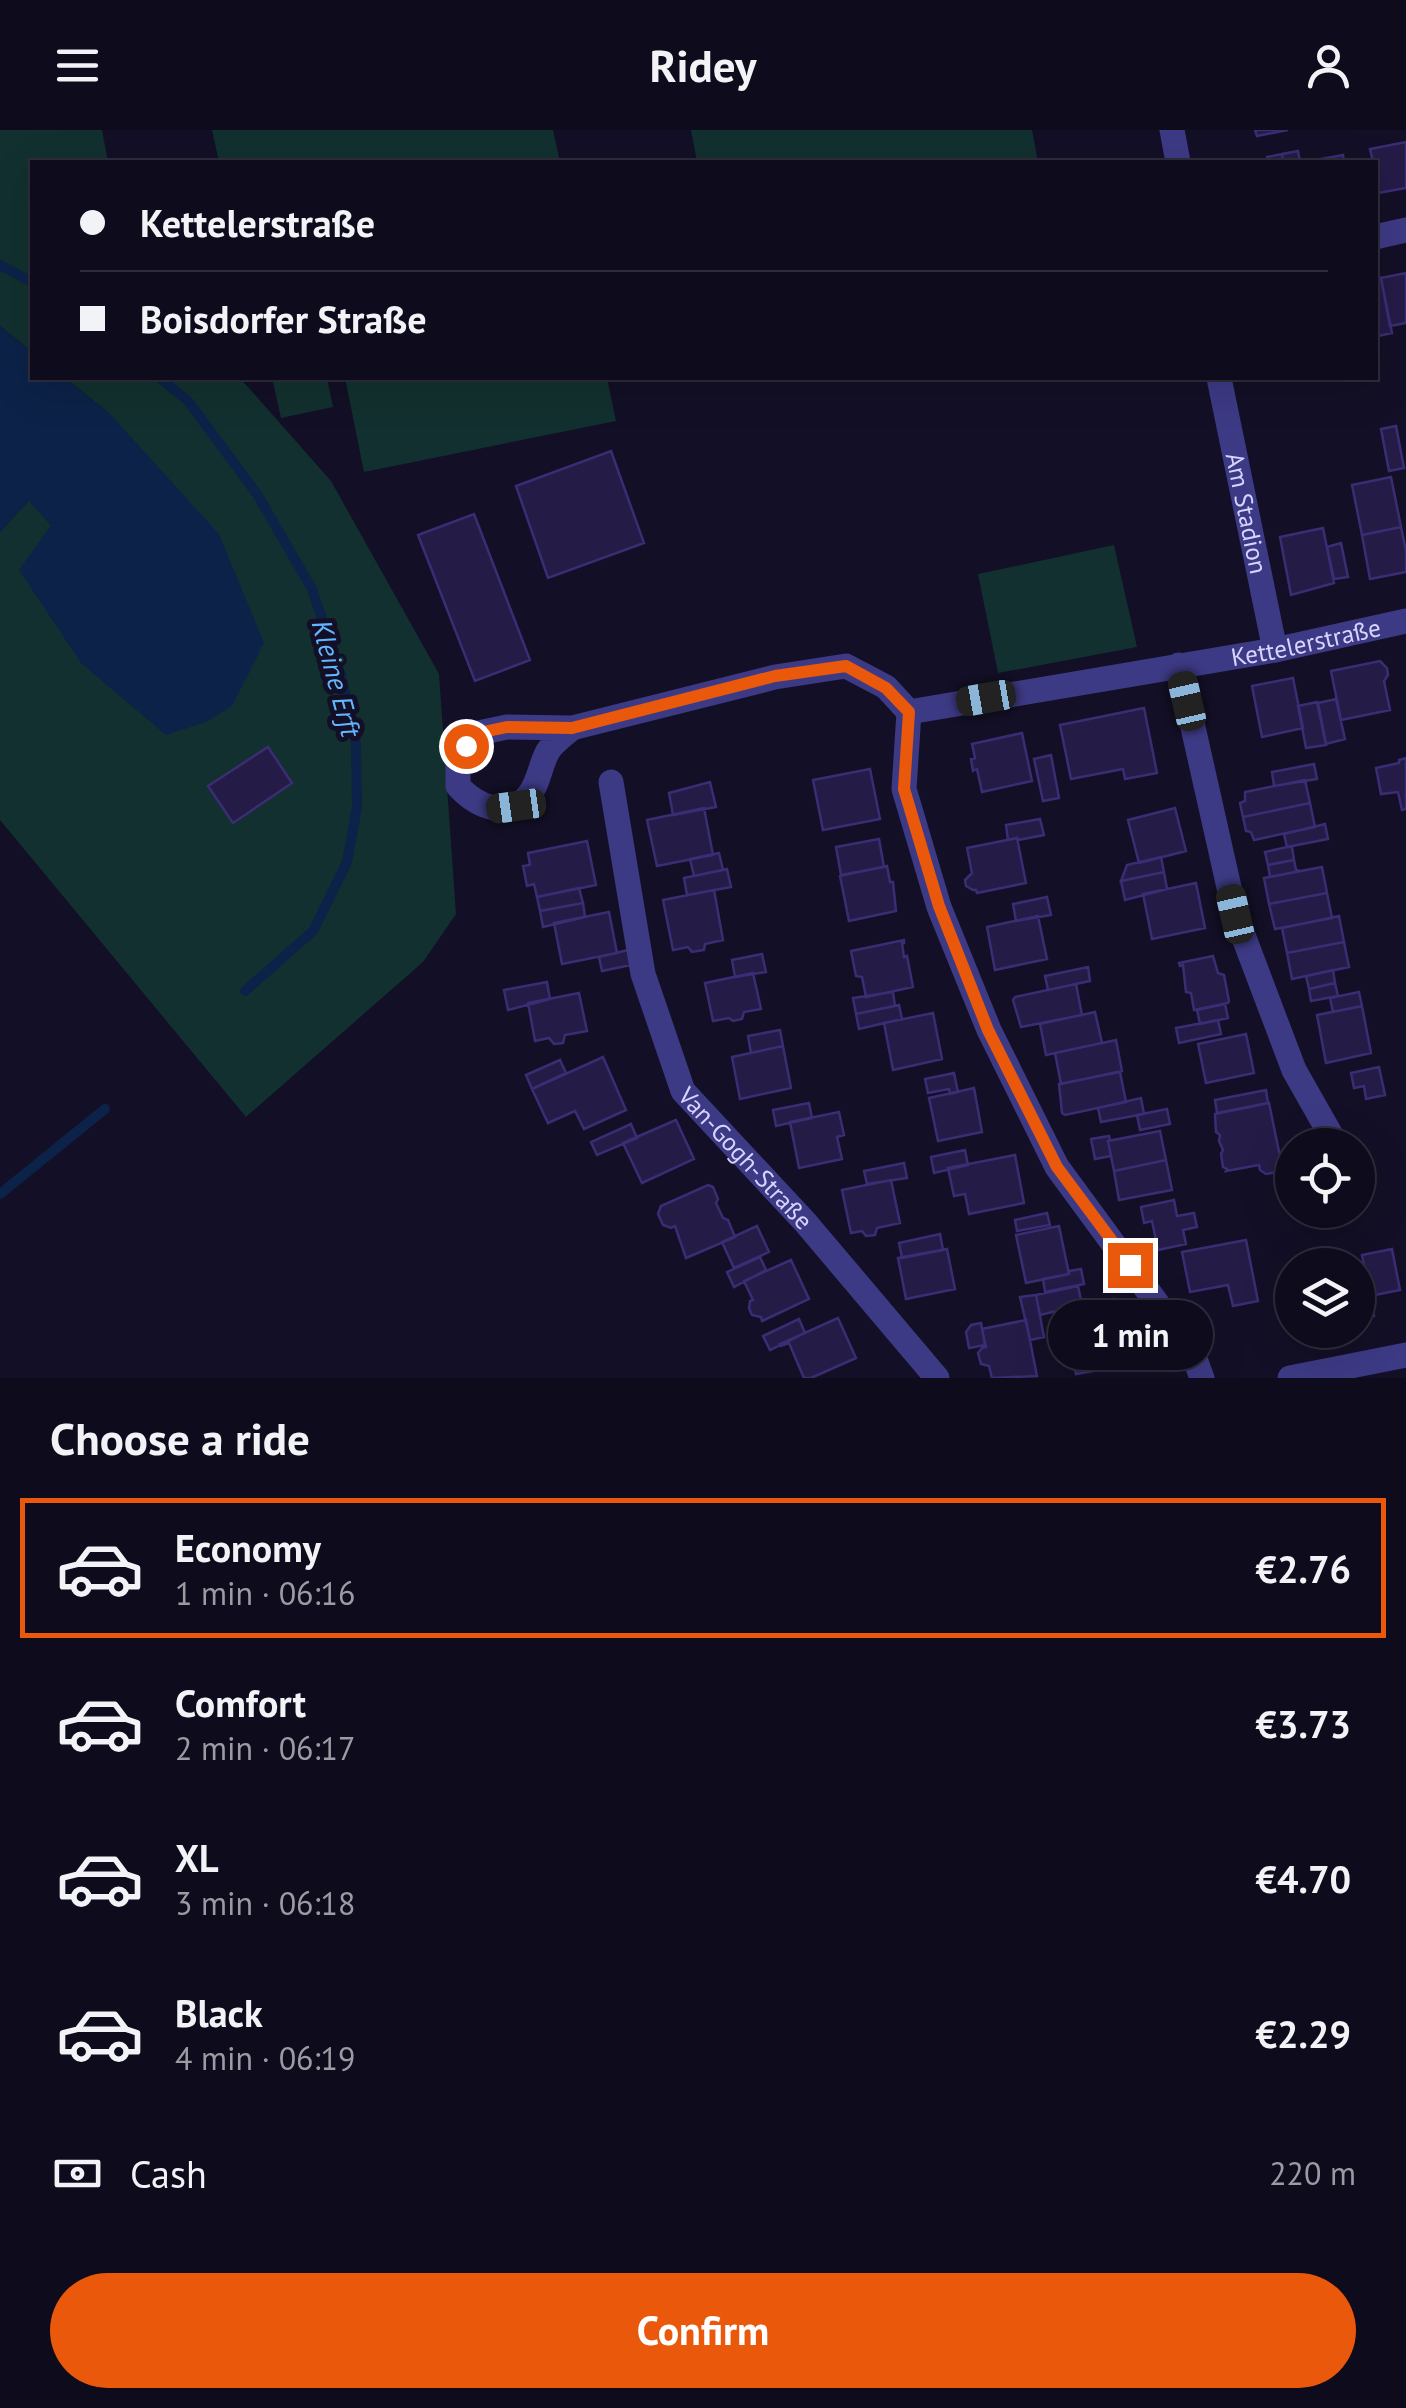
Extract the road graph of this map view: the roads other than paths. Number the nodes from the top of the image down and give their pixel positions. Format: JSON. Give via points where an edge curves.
{"nodes":[{"id":1,"x":1172,"y":130,"type":"edge"},
{"id":2,"x":1178,"y":160,"type":"edge"},
{"id":3,"x":1406,"y":230,"type":"edge"},
{"id":4,"x":1378,"y":235,"type":"edge"},
{"id":5,"x":1219,"y":380,"type":"edge"},
{"id":6,"x":1406,"y":621,"type":"edge"},
{"id":7,"x":1274,"y":650,"type":"junction"},
{"id":8,"x":1179,"y":665,"type":"junction"},
{"id":9,"x":909,"y":712,"type":"junction"},
{"id":10,"x":572,"y":728,"type":"junction"},
{"id":11,"x":611,"y":782,"type":"dead end"},
{"id":12,"x":1327,"y":1128,"type":"edge"},
{"id":13,"x":1406,"y":1355,"type":"edge"},
{"id":14,"x":937,"y":1378,"type":"edge"},
{"id":15,"x":1202,"y":1378,"type":"edge"},
{"id":16,"x":1290,"y":1378,"type":"edge"}],
"edges":[{"from":1,"to":2,"type":"street"},
{"from":3,"to":4,"type":"street"},
{"from":5,"to":7,"type":"street","name":"Am Stadion"},
{"from":6,"to":7,"type":"street","name":"Kettelerstraße"},
{"from":7,"to":8,"type":"street","name":"Kettelerstraße"},
{"from":8,"to":9,"type":"street","name":"Kettelerstraße"},
{"from":8,"to":12,"type":"street","via":[[1235,914],[1294,1070]]},
{"from":9,"to":10,"type":"street","via":[[886,688],[846,666],[775,676]]},
{"from":9,"to":15,"type":"street","via":[[904,789],[939,906],[988,1030],[1057,1167],[1192,1351]]},
{"from":10,"to":10,"type":"street","via":[[549,749],[529,795],[516,806],[492,809],[458,786],[466,746],[483,732]]},
{"from":11,"to":14,"type":"street","name":"Van-Gogh-Straße","via":[[643,974],[683,1091]]},
{"from":13,"to":16,"type":"street"}]}
